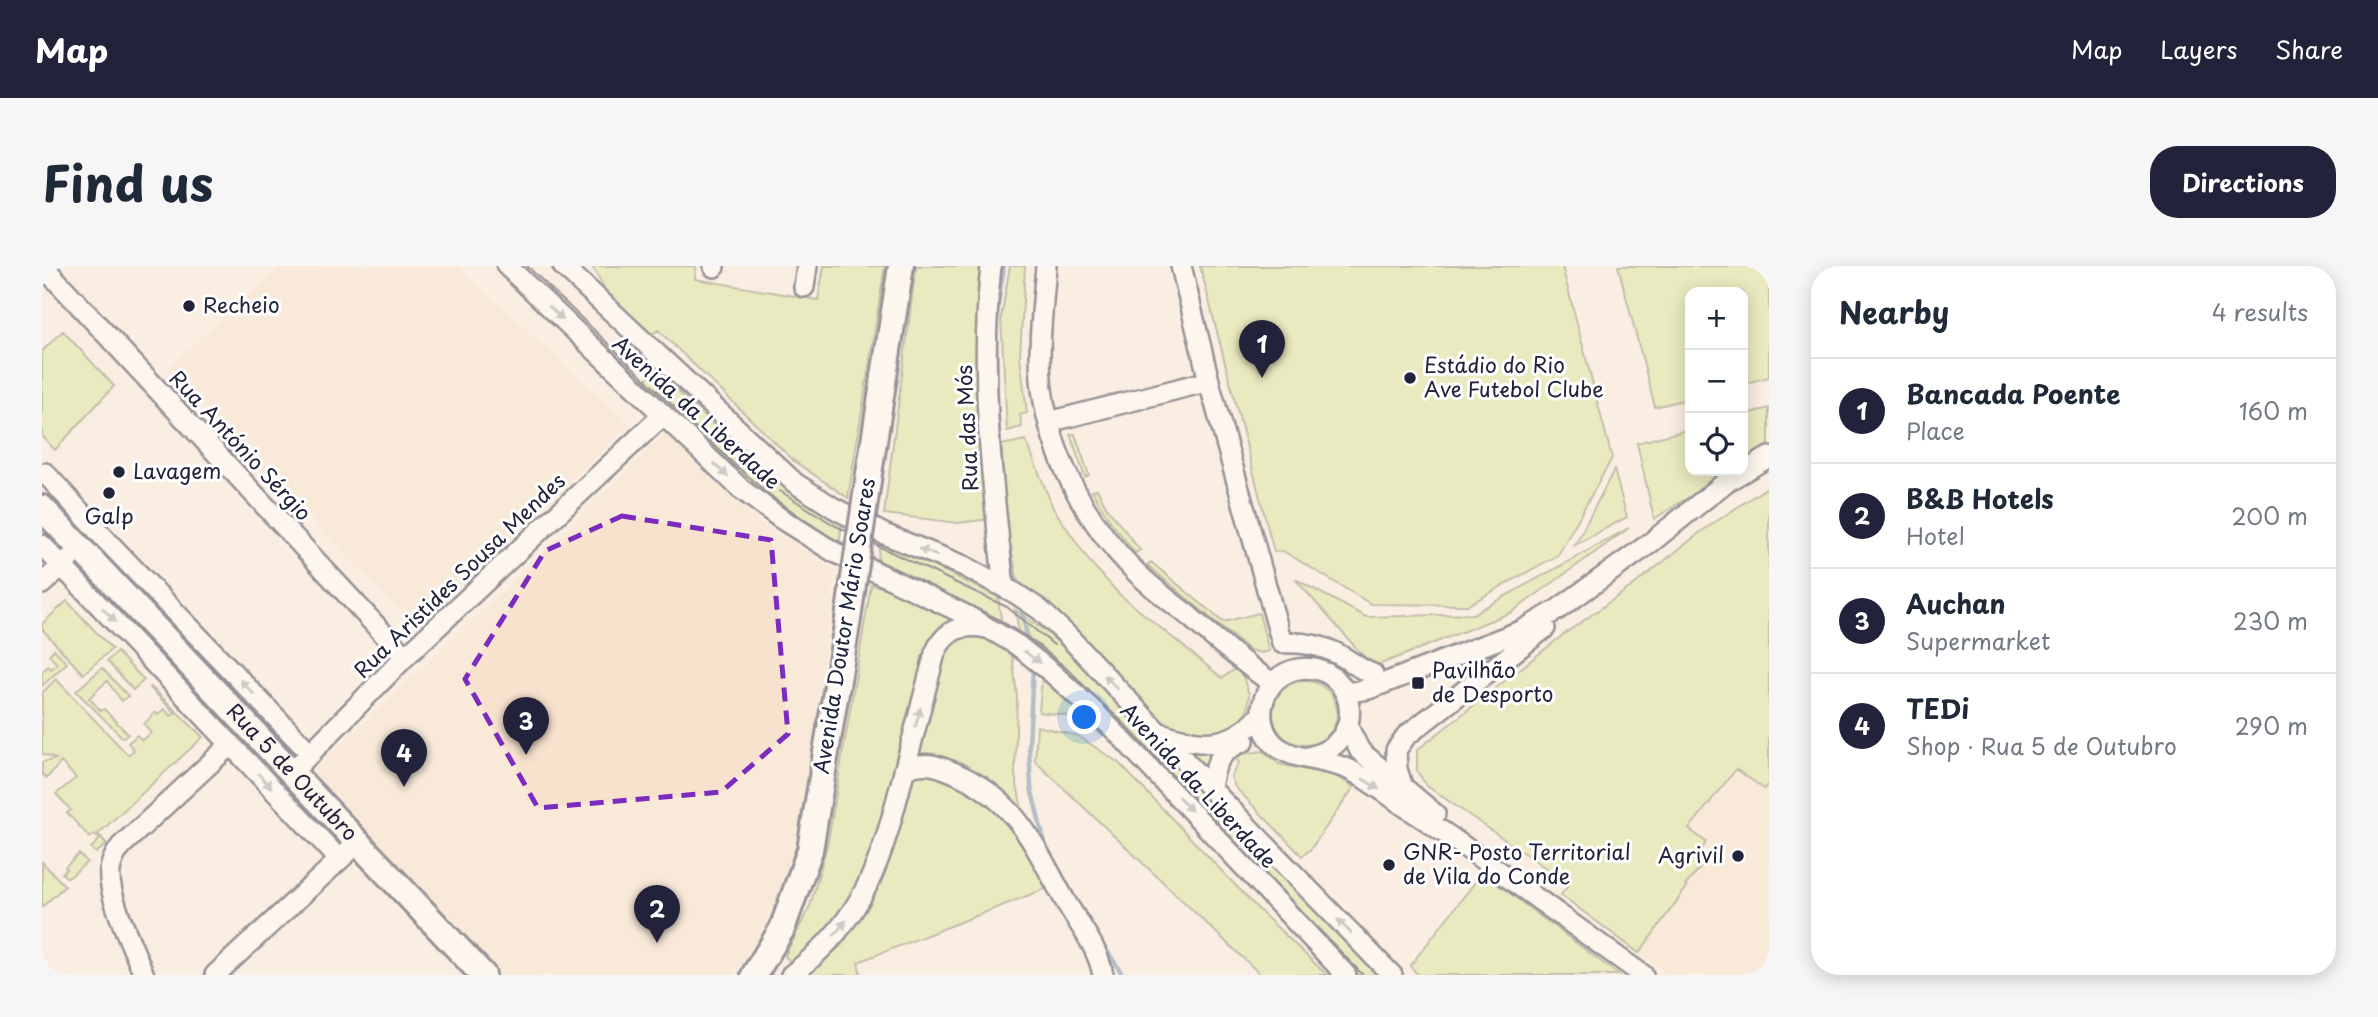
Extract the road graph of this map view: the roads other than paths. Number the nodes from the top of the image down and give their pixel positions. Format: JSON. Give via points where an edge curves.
{"nodes":[{"id":1,"x":43,"y":266,"type":"edge"},
{"id":2,"x":507,"y":266,"type":"edge"},
{"id":3,"x":563,"y":266,"type":"edge"},
{"id":4,"x":807,"y":266,"type":"edge"},
{"id":5,"x":901,"y":266,"type":"edge"},
{"id":6,"x":991,"y":266,"type":"edge"},
{"id":7,"x":1046,"y":266,"type":"edge"},
{"id":8,"x":1181,"y":266,"type":"edge"},
{"id":9,"x":804,"y":287,"type":"dead end"},
{"id":10,"x":1209,"y":381,"type":"junction"},
{"id":11,"x":663,"y":415,"type":"junction"},
{"id":12,"x":1049,"y":422,"type":"junction"},
{"id":13,"x":1769,"y":457,"type":"edge"},
{"id":14,"x":43,"y":473,"type":"edge"},
{"id":15,"x":42,"y":508,"type":"edge"},
{"id":16,"x":42,"y":545,"type":"edge"},
{"id":17,"x":80,"y":548,"type":"junction"},
{"id":18,"x":111,"y":562,"type":"junction"},
{"id":19,"x":62,"y":566,"type":"junction"},
{"id":20,"x":42,"y":584,"type":"edge"},
{"id":21,"x":1004,"y":587,"type":"junction"},
{"id":22,"x":1553,"y":612,"type":"junction"},
{"id":23,"x":991,"y":629,"type":"junction"},
{"id":24,"x":405,"y":657,"type":"junction"},
{"id":25,"x":1373,"y":674,"type":"dead end"},
{"id":26,"x":1272,"y":683,"type":"junction"},
{"id":27,"x":1346,"y":693,"type":"junction"},
{"id":28,"x":1261,"y":715,"type":"junction"},
{"id":29,"x":1348,"y":727,"type":"junction"},
{"id":30,"x":1158,"y":731,"type":"junction"},
{"id":31,"x":1273,"y":743,"type":"junction"},
{"id":32,"x":231,"y":744,"type":"junction"},
{"id":33,"x":311,"y":754,"type":"junction"},
{"id":34,"x":1308,"y":757,"type":"junction"},
{"id":35,"x":904,"y":770,"type":"junction"},
{"id":36,"x":292,"y":772,"type":"junction"},
{"id":37,"x":1402,"y":785,"type":"junction"},
{"id":38,"x":1211,"y":789,"type":"junction"},
{"id":39,"x":349,"y":851,"type":"junction"},
{"id":40,"x":1485,"y":860,"type":"junction"},
{"id":41,"x":144,"y":975,"type":"edge"},
{"id":42,"x":215,"y":975,"type":"edge"},
{"id":43,"x":483,"y":975,"type":"edge"},
{"id":44,"x":754,"y":975,"type":"edge"},
{"id":45,"x":791,"y":975,"type":"edge"},
{"id":46,"x":1103,"y":975,"type":"edge"},
{"id":47,"x":1346,"y":975,"type":"edge"},
{"id":48,"x":1392,"y":975,"type":"edge"},
{"id":49,"x":1643,"y":975,"type":"edge"}],
"edges":[{"from":1,"to":24,"type":"street","name":"Rua António Sérgio"},
{"from":2,"to":11,"type":"street","name":"Avenida da Liberdade","one_way":true},
{"from":21,"to":3,"type":"street","name":"Avenida da Liberdade","one_way":true,"via":[[884,534],[795,483]]},
{"from":4,"to":9,"type":"street"},
{"from":5,"to":44,"type":"main road","name":"Avenida Doutor Mário Soares","bridge":true,"via":[[810,850],[782,929]]},
{"from":6,"to":21,"type":"street","name":"Rua das Mós","via":[[987,305],[989,438]]},
{"from":7,"to":12,"type":"street","via":[[1042,376]]},
{"from":8,"to":10,"type":"street"},
{"from":10,"to":12,"type":"street"},
{"from":10,"to":25,"type":"street","via":[[1282,643],[1318,645]]},
{"from":11,"to":23,"type":"street","name":"Avenida da Liberdade","one_way":true,"via":[[741,489],[804,534]]},
{"from":11,"to":24,"type":"street","name":"Rua Aristides Sousa Mendes"},
{"from":12,"to":26,"type":"street","via":[[1074,489],[1132,569]]},
{"from":13,"to":22,"type":"street","via":[[1726,482]]},
{"from":14,"to":18,"type":"street","name":"Rua 5 de Outubro"},
{"from":15,"to":17,"type":"main road","name":"Rua 5 de Outubro"},
{"from":16,"to":19,"type":"street","name":"Rua 5 de Outubro"},
{"from":17,"to":18,"type":"main road","name":"Rua 5 de Outubro"},
{"from":17,"to":19,"type":"street"},
{"from":33,"to":18,"type":"street","name":"Rua 5 de Outubro","one_way":true},
{"from":18,"to":36,"type":"main road","name":"Rua 5 de Outubro"},
{"from":19,"to":20,"type":"street"},
{"from":19,"to":32,"type":"street","name":"Rua 5 de Outubro","one_way":true},
{"from":30,"to":21,"type":"street","name":"Avenida da Liberdade","one_way":true,"via":[[1067,635],[1039,609]]},
{"from":22,"to":27,"type":"street","via":[[1523,630],[1370,689]]},
{"from":22,"to":37,"type":"street","via":[[1550,625],[1406,736],[1395,750]]},
{"from":35,"to":23,"type":"street","one_way":true,"via":[[940,642],[959,628]]},
{"from":23,"to":47,"type":"street","name":"Avenida da Liberdade","one_way":true,"via":[[1051,672],[1116,731]]},
{"from":24,"to":33,"type":"street","name":"Rua Aristides Sousa Mendes"},
{"from":26,"to":27,"type":"street","via":[[1297,669],[1312,669],[1337,681]]},
{"from":26,"to":28,"type":"street"},
{"from":27,"to":29,"type":"street"},
{"from":28,"to":30,"type":"street","via":[[1225,741],[1191,743]]},
{"from":28,"to":31,"type":"street"},
{"from":29,"to":34,"type":"street","via":[[1333,748]]},
{"from":29,"to":37,"type":"street","via":[[1360,751]]},
{"from":30,"to":38,"type":"street","name":"Avenida da Liberdade"},
{"from":31,"to":34,"type":"street","via":[[1295,756]]},
{"from":31,"to":38,"type":"street","via":[[1259,739],[1228,748],[1214,768]]},
{"from":32,"to":39,"type":"street","name":"Rua 5 de Outubro","one_way":true},
{"from":32,"to":41,"type":"street","via":[[113,856],[110,887]]},
{"from":33,"to":36,"type":"street","name":"Rua Aristides Sousa Mendes"},
{"from":34,"to":40,"type":"street","one_way":true,"via":[[1350,770]]},
{"from":45,"to":35,"type":"street","one_way":true,"via":[[826,945],[867,889],[883,851]]},
{"from":35,"to":46,"type":"street","via":[[922,763],[935,765],[967,778],[1004,804],[1041,852],[1098,954]]},
{"from":36,"to":39,"type":"main road","name":"Rua 5 de Outubro"},
{"from":37,"to":40,"type":"street"},
{"from":48,"to":38,"type":"street","name":"Avenida da Liberdade","one_way":true},
{"from":39,"to":42,"type":"street"},
{"from":39,"to":43,"type":"main road","name":"Rua 5 de Outubro"},
{"from":40,"to":49,"type":"street"}]}
